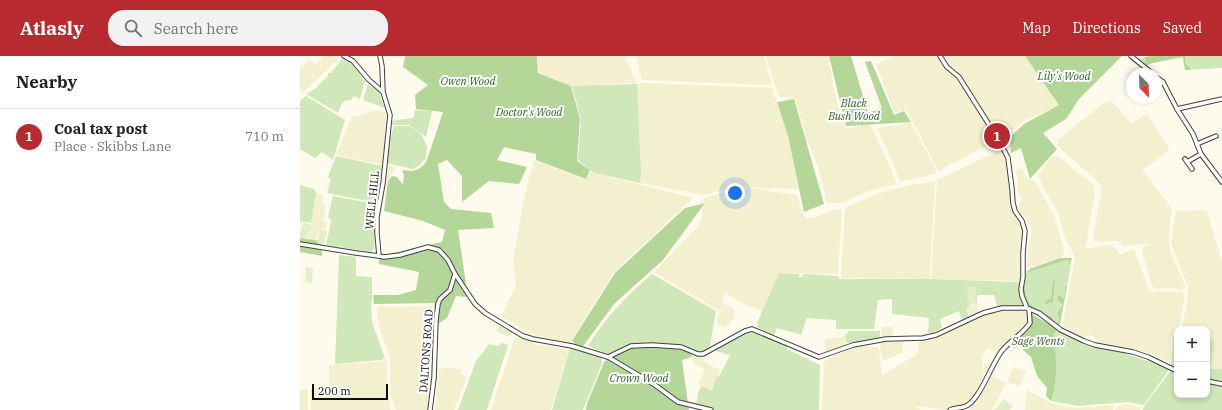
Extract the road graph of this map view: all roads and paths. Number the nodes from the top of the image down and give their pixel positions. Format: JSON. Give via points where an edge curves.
{"nodes":[{"id":1,"x":344,"y":56,"type":"edge"},
{"id":2,"x":380,"y":56,"type":"edge"},
{"id":3,"x":940,"y":56,"type":"edge"},
{"id":4,"x":1131,"y":56,"type":"edge"},
{"id":5,"x":1146,"y":68,"type":"edge"},
{"id":6,"x":1163,"y":82,"type":"edge"},
{"id":7,"x":383,"y":92,"type":"junction"},
{"id":8,"x":1222,"y":99,"type":"edge"},
{"id":9,"x":1177,"y":109,"type":"junction"},
{"id":10,"x":1216,"y":136,"type":"dead end"},
{"id":11,"x":1197,"y":144,"type":"junction"},
{"id":12,"x":1201,"y":154,"type":"junction"},
{"id":13,"x":1192,"y":169,"type":"dead end"},
{"id":14,"x":1222,"y":181,"type":"edge"},
{"id":15,"x":300,"y":244,"type":"edge"},
{"id":16,"x":379,"y":256,"type":"junction"},
{"id":17,"x":455,"y":274,"type":"junction"},
{"id":18,"x":1028,"y":309,"type":"junction"},
{"id":19,"x":608,"y":357,"type":"junction"},
{"id":20,"x":1174,"y":370,"type":"edge"},
{"id":21,"x":1210,"y":382,"type":"edge"},
{"id":22,"x":1222,"y":384,"type":"edge"},
{"id":23,"x":430,"y":410,"type":"edge"},
{"id":24,"x":711,"y":410,"type":"edge"},
{"id":25,"x":950,"y":410,"type":"edge"}],
"edges":[{"from":1,"to":7,"type":"street","via":[[353,61]]},
{"from":2,"to":7,"type":"street","name":"WELL HILL"},
{"from":3,"to":18,"type":"street","via":[[959,77],[1008,158],[1013,203],[1026,231],[1021,289]]},
{"from":4,"to":5,"type":"street"},
{"from":6,"to":9,"type":"street"},
{"from":7,"to":16,"type":"street","name":"WELL HILL","via":[[390,123],[377,217]]},
{"from":8,"to":9,"type":"street"},
{"from":9,"to":11,"type":"street"},
{"from":10,"to":11,"type":"street"},
{"from":11,"to":12,"type":"street"},
{"from":12,"to":13,"type":"street","via":[[1186,160]]},
{"from":12,"to":14,"type":"street"},
{"from":15,"to":16,"type":"street"},
{"from":16,"to":17,"type":"street","via":[[428,248],[439,250]]},
{"from":17,"to":19,"type":"street","via":[[485,313],[523,336],[572,346]]},
{"from":17,"to":23,"type":"street","name":"DALTONS ROAD","via":[[450,290],[438,304]]},
{"from":18,"to":19,"type":"street","via":[[999,308],[974,316],[936,335],[886,339],[853,345],[819,357],[752,329],[703,354],[681,347],[652,345],[631,346]]},
{"from":18,"to":20,"type":"street","via":[[1084,341],[1133,352]]},
{"from":18,"to":25,"type":"street","via":[[1030,323],[1002,351],[972,401],[964,407]]},
{"from":19,"to":24,"type":"street","via":[[678,402]]},
{"from":21,"to":22,"type":"street"}]}
